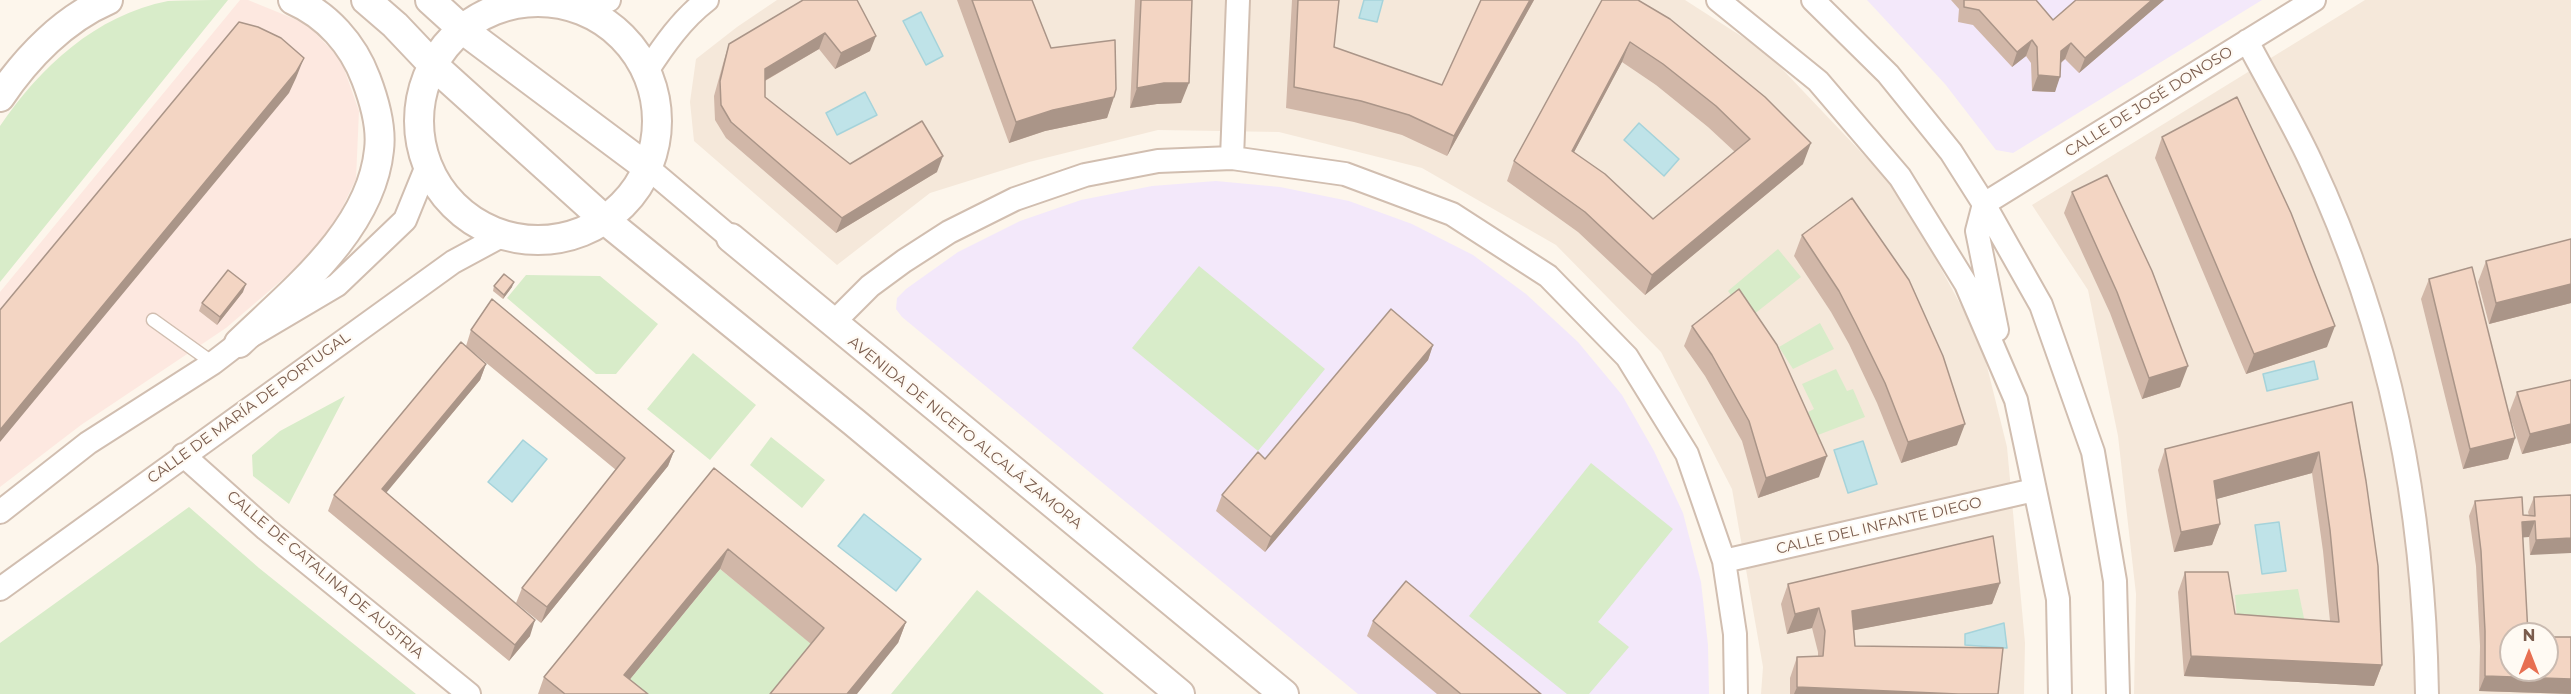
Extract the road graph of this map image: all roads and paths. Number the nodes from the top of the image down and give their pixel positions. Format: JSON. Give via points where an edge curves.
{"nodes":[{"id":1,"x":108,"y":0,"type":"edge"},
{"id":2,"x":293,"y":0,"type":"edge"},
{"id":3,"x":342,"y":0,"type":"edge"},
{"id":4,"x":430,"y":0,"type":"edge"},
{"id":5,"x":707,"y":0,"type":"edge"},
{"id":6,"x":1238,"y":0,"type":"edge"},
{"id":7,"x":1718,"y":0,"type":"edge"},
{"id":8,"x":1813,"y":0,"type":"edge"},
{"id":9,"x":2314,"y":0,"type":"edge"},
{"id":10,"x":371,"y":4,"type":"edge"},
{"id":11,"x":598,"y":6,"type":"edge"},
{"id":12,"x":462,"y":29,"type":"junction"},
{"id":13,"x":2247,"y":41,"type":"junction"},
{"id":14,"x":432,"y":64,"type":"junction"},
{"id":15,"x":647,"y":71,"type":"junction"},
{"id":16,"x":0,"y":97,"type":"edge"},
{"id":17,"x":1232,"y":158,"type":"junction"},
{"id":18,"x":427,"y":166,"type":"junction"},
{"id":19,"x":648,"y":168,"type":"junction"},
{"id":20,"x":1984,"y":204,"type":"junction"},
{"id":21,"x":605,"y":220,"type":"junction"},
{"id":22,"x":503,"y":235,"type":"junction"},
{"id":23,"x":731,"y":238,"type":"joint"},
{"id":24,"x":153,"y":320,"type":"dead end"},
{"id":25,"x":832,"y":324,"type":"junction"},
{"id":26,"x":239,"y":343,"type":"junction"},
{"id":27,"x":213,"y":363,"type":"junction"},
{"id":28,"x":2016,"y":400,"type":"junction"},
{"id":29,"x":183,"y":455,"type":"junction"},
{"id":30,"x":2034,"y":490,"type":"junction"},
{"id":31,"x":0,"y":512,"type":"edge"},
{"id":32,"x":1724,"y":561,"type":"junction"},
{"id":33,"x":0,"y":589,"type":"edge"},
{"id":34,"x":1155,"y":683,"type":"edge"},
{"id":35,"x":469,"y":694,"type":"edge"},
{"id":36,"x":1180,"y":694,"type":"edge"},
{"id":37,"x":1284,"y":694,"type":"edge"},
{"id":38,"x":1736,"y":694,"type":"edge"},
{"id":39,"x":2060,"y":694,"type":"edge"},
{"id":40,"x":2118,"y":694,"type":"edge"},
{"id":41,"x":2427,"y":694,"type":"edge"}],
"edges":[{"from":1,"to":16,"type":"street","via":[[62,26]]},
{"from":2,"to":26,"type":"street","via":[[334,26],[361,67],[374,102],[380,150],[365,201],[340,241]]},
{"from":3,"to":10,"type":"street"},
{"from":4,"to":12,"type":"street","name":"AVENIDA DE NICETO ALCALÁ ZAMORA"},
{"from":5,"to":15,"type":"street","via":[[663,47]]},
{"from":6,"to":17,"type":"street"},
{"from":7,"to":28,"type":"street","via":[[1818,81],[1900,177],[1966,284]]},
{"from":8,"to":20,"type":"street","via":[[1896,83],[1951,152]]},
{"from":9,"to":13,"type":"street","name":"CALLE DE JOSÉ DONOSO"},
{"from":10,"to":14,"type":"street"},
{"from":11,"to":12,"type":"street","via":[[532,1],[492,10]]},
{"from":11,"to":15,"type":"street"},
{"from":12,"to":14,"type":"street"},
{"from":12,"to":19,"type":"street","name":"AVENIDA DE NICETO ALCALÁ ZAMORA"},
{"from":13,"to":20,"type":"street","name":"CALLE DE JOSÉ DONOSO"},
{"from":13,"to":41,"type":"street","via":[[2311,162],[2374,327],[2398,418],[2414,508],[2424,597]]},
{"from":14,"to":18,"type":"street","via":[[422,92],[418,125]]},
{"from":14,"to":21,"type":"street"},
{"from":15,"to":19,"type":"street","via":[[658,117],[656,144]]},
{"from":17,"to":25,"type":"street","via":[[1158,161],[1085,175],[1015,199],[949,232],[904,261],[870,286]]},
{"from":17,"to":32,"type":"street","via":[[1345,174],[1452,214],[1548,276],[1627,357],[1687,454]]},
{"from":18,"to":22,"type":"street","via":[[453,206]]},
{"from":18,"to":26,"type":"street","via":[[405,220],[337,285]]},
{"from":19,"to":21,"type":"street","via":[[630,197]]},
{"from":19,"to":23,"type":"street","name":"AVENIDA DE NICETO ALCALÁ ZAMORA"},
{"from":20,"to":28,"type":"street","via":[[1977,231],[1992,311]]},
{"from":20,"to":40,"type":"street","via":[[2041,305],[2093,452],[2115,580]]},
{"from":21,"to":22,"type":"street","via":[[578,234],[545,240]]},
{"from":21,"to":34,"type":"street","via":[[846,416]]},
{"from":22,"to":29,"type":"street","name":"CALLE DE MARÍA DE PORTUGAL","via":[[453,262]]},
{"from":23,"to":25,"type":"street","name":"AVENIDA DE NICETO ALCALÁ ZAMORA"},
{"from":24,"to":27,"type":"lane"},
{"from":25,"to":37,"type":"street","name":"AVENIDA DE NICETO ALCALÁ ZAMORA"},
{"from":26,"to":27,"type":"street"},
{"from":27,"to":31,"type":"street","via":[[88,443]]},
{"from":28,"to":30,"type":"street"},
{"from":29,"to":33,"type":"street","name":"CALLE DE MARÍA DE PORTUGAL"},
{"from":29,"to":35,"type":"street","name":"CALLE DE CATALINA DE AUSTRIA","via":[[266,529]]},
{"from":30,"to":32,"type":"street","name":"CALLE DEL INFANTE DIEGO"},
{"from":30,"to":39,"type":"street","via":[[2058,599]]},
{"from":32,"to":38,"type":"street","via":[[1735,634]]},
{"from":34,"to":36,"type":"street"}]}
